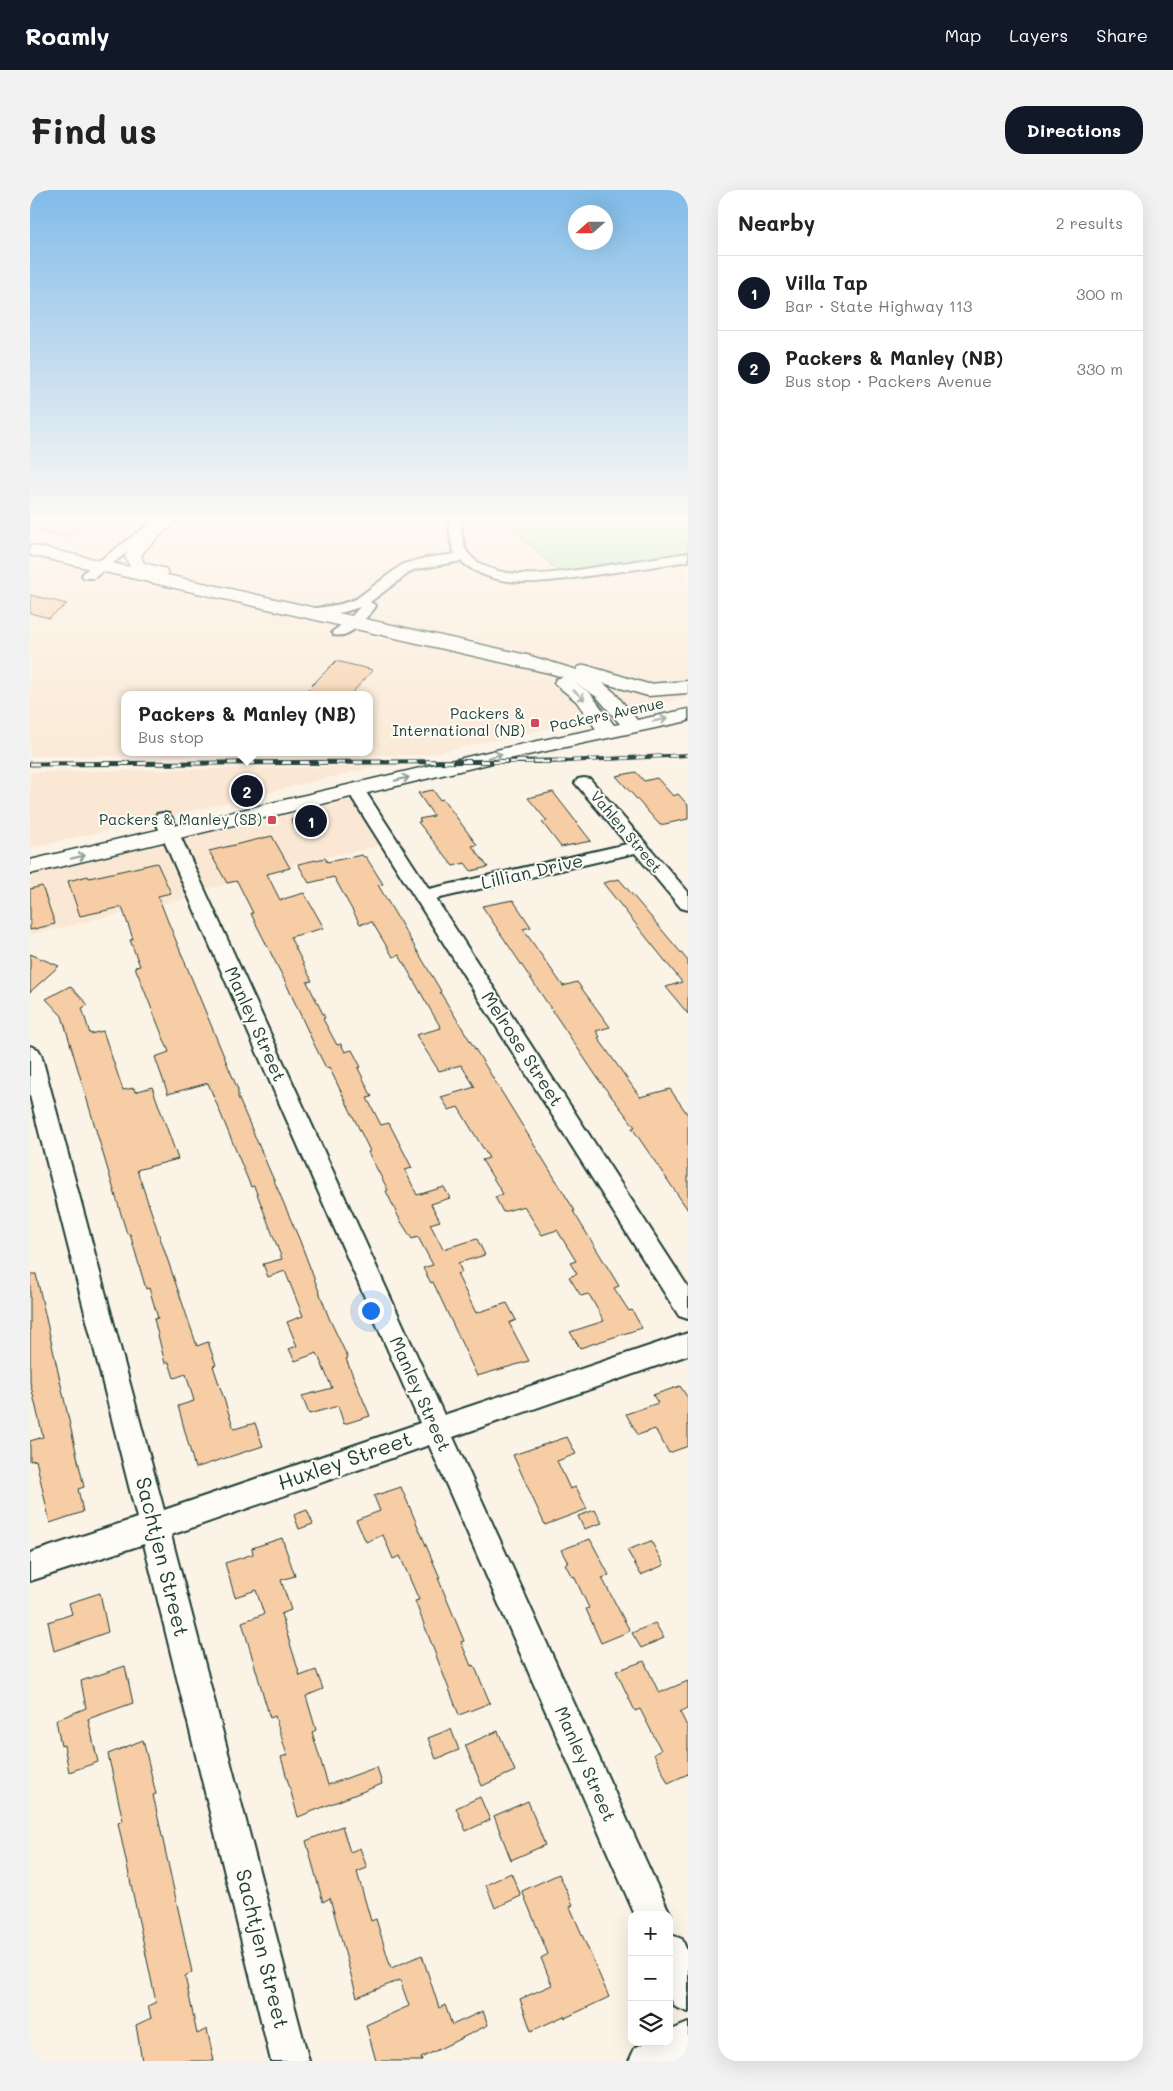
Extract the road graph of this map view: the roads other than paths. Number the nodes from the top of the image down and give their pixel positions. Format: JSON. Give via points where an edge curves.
{"nodes":[{"id":1,"x":238,"y":603,"type":"edge"},
{"id":2,"x":266,"y":603,"type":"edge"},
{"id":3,"x":357,"y":603,"type":"edge"},
{"id":4,"x":372,"y":603,"type":"edge"},
{"id":5,"x":310,"y":613,"type":"junction"},
{"id":6,"x":346,"y":628,"type":"junction"},
{"id":7,"x":527,"y":661,"type":"junction"},
{"id":8,"x":688,"y":687,"type":"edge"},
{"id":9,"x":688,"y":698,"type":"edge"},
{"id":10,"x":688,"y":715,"type":"edge"},
{"id":11,"x":626,"y":719,"type":"junction"},
{"id":12,"x":603,"y":724,"type":"junction"},
{"id":13,"x":584,"y":783,"type":"dead end"},
{"id":14,"x":356,"y":790,"type":"junction"},
{"id":15,"x":166,"y":827,"type":"junction"},
{"id":16,"x":30,"y":848,"type":"edge"},
{"id":17,"x":639,"y":848,"type":"junction"},
{"id":18,"x":30,"y":868,"type":"edge"},
{"id":19,"x":424,"y":896,"type":"junction"},
{"id":20,"x":688,"y":904,"type":"edge"},
{"id":21,"x":30,"y":1054,"type":"edge"},
{"id":22,"x":688,"y":1308,"type":"edge"},
{"id":23,"x":688,"y":1344,"type":"edge"},
{"id":24,"x":436,"y":1430,"type":"junction"},
{"id":25,"x":154,"y":1527,"type":"junction"},
{"id":26,"x":30,"y":1567,"type":"edge"},
{"id":27,"x":651,"y":1911,"type":"edge"},
{"id":28,"x":671,"y":1956,"type":"edge"},
{"id":29,"x":688,"y":1994,"type":"edge"},
{"id":30,"x":688,"y":2042,"type":"edge"},
{"id":31,"x":290,"y":2061,"type":"edge"},
{"id":32,"x":648,"y":2061,"type":"edge"}],
"edges":[{"from":1,"to":6,"type":"main road"},
{"from":2,"to":5,"type":"main road"},
{"from":3,"to":5,"type":"street"},
{"from":4,"to":6,"type":"street"},
{"from":5,"to":6,"type":"main road"},
{"from":6,"to":7,"type":"main road"},
{"from":6,"to":12,"type":"main road","one_way":true,"via":[[563,683],[583,697]]},
{"from":7,"to":8,"type":"main road","via":[[573,667],[648,690]]},
{"from":7,"to":11,"type":"main road","via":[[590,682]]},
{"from":9,"to":11,"type":"main road","name":"Packers Avenue"},
{"from":11,"to":10,"type":"main road","name":"Packers Avenue","one_way":true},
{"from":11,"to":12,"type":"main road","name":"Packers Avenue"},
{"from":14,"to":12,"type":"main road","name":"Packers Avenue","one_way":true},
{"from":12,"to":15,"type":"main road","name":"Packers Avenue","via":[[393,762]]},
{"from":13,"to":17,"type":"street","name":"Vahlen Street"},
{"from":14,"to":15,"type":"main road","name":"Packers Avenue"},
{"from":14,"to":19,"type":"street","name":"Melrose Street"},
{"from":15,"to":16,"type":"main road","name":"Packers Avenue"},
{"from":18,"to":15,"type":"main road","one_way":true},
{"from":15,"to":24,"type":"street","name":"Manley Street"},
{"from":17,"to":19,"type":"street","name":"Lillian Drive"},
{"from":17,"to":20,"type":"street","name":"Vahlen Street"},
{"from":19,"to":22,"type":"street","name":"Melrose Street"},
{"from":21,"to":25,"type":"street","name":"Sachtjen Street"},
{"from":23,"to":24,"type":"street","name":"Huxley Street"},
{"from":24,"to":25,"type":"street","name":"Huxley Street"},
{"from":24,"to":27,"type":"street","name":"Manley Street"},
{"from":25,"to":26,"type":"street","name":"Huxley Street"},
{"from":25,"to":31,"type":"street","name":"Sachtjen Street"},
{"from":28,"to":29,"type":"street"},
{"from":30,"to":32,"type":"street"}]}
